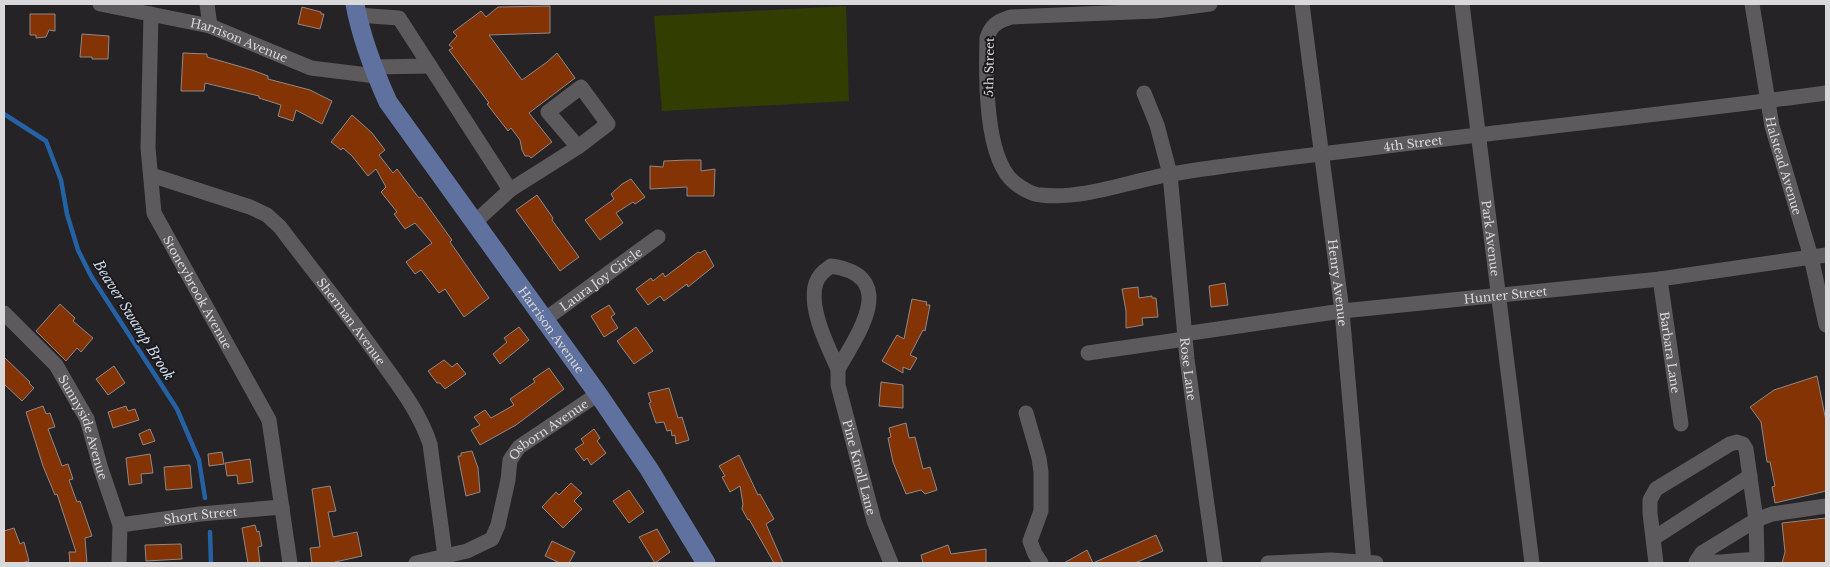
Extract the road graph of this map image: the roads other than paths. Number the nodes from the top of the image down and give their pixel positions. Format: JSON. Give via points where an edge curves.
{"nodes":[{"id":1,"x":100,"y":4,"type":"edge"},
{"id":2,"x":207,"y":4,"type":"edge"},
{"id":3,"x":1210,"y":4,"type":"edge"},
{"id":4,"x":1302,"y":4,"type":"edge"},
{"id":5,"x":1462,"y":4,"type":"edge"},
{"id":6,"x":1752,"y":4,"type":"edge"},
{"id":7,"x":356,"y":9,"type":"edge"},
{"id":8,"x":151,"y":14,"type":"junction"},
{"id":9,"x":210,"y":26,"type":"junction"},
{"id":10,"x":430,"y":66,"type":"junction"},
{"id":11,"x":375,"y":72,"type":"junction"},
{"id":12,"x":1144,"y":93,"type":"dead end"},
{"id":13,"x":1826,"y":93,"type":"edge"},
{"id":14,"x":1767,"y":101,"type":"junction"},
{"id":15,"x":1479,"y":134,"type":"junction"},
{"id":16,"x":578,"y":147,"type":"dead end"},
{"id":17,"x":1322,"y":154,"type":"junction"},
{"id":18,"x":1170,"y":174,"type":"junction"},
{"id":19,"x":151,"y":175,"type":"junction"},
{"id":20,"x":1008,"y":176,"type":"joint"},
{"id":21,"x":510,"y":190,"type":"junction"},
{"id":22,"x":474,"y":223,"type":"junction"},
{"id":23,"x":658,"y":237,"type":"dead end"},
{"id":24,"x":1819,"y":256,"type":"edge"},
{"id":25,"x":1660,"y":279,"type":"junction"},
{"id":26,"x":1499,"y":294,"type":"junction"},
{"id":27,"x":1342,"y":311,"type":"junction"},
{"id":28,"x":4,"y":313,"type":"edge"},
{"id":29,"x":544,"y":320,"type":"junction"},
{"id":30,"x":1826,"y":325,"type":"edge"},
{"id":31,"x":1184,"y":336,"type":"junction"},
{"id":32,"x":1088,"y":353,"type":"dead end"},
{"id":33,"x":838,"y":369,"type":"junction"},
{"id":34,"x":598,"y":394,"type":"junction"},
{"id":35,"x":1026,"y":413,"type":"dead end"},
{"id":36,"x":1681,"y":424,"type":"dead end"},
{"id":37,"x":1750,"y":476,"type":"junction"},
{"id":38,"x":1826,"y":506,"type":"edge"},
{"id":39,"x":282,"y":507,"type":"junction"},
{"id":40,"x":1756,"y":520,"type":"junction"},
{"id":41,"x":120,"y":525,"type":"junction"},
{"id":42,"x":1654,"y":538,"type":"junction"},
{"id":43,"x":445,"y":556,"type":"junction"},
{"id":44,"x":1757,"y":561,"type":"edge"},
{"id":45,"x":1692,"y":562,"type":"edge"},
{"id":46,"x":119,"y":563,"type":"edge"},
{"id":47,"x":290,"y":563,"type":"edge"},
{"id":48,"x":416,"y":563,"type":"edge"},
{"id":49,"x":706,"y":563,"type":"edge"},
{"id":50,"x":891,"y":563,"type":"edge"},
{"id":51,"x":1041,"y":563,"type":"edge"},
{"id":52,"x":1215,"y":563,"type":"edge"},
{"id":53,"x":1268,"y":563,"type":"edge"},
{"id":54,"x":1368,"y":563,"type":"edge"},
{"id":55,"x":1532,"y":563,"type":"edge"},
{"id":56,"x":1656,"y":563,"type":"edge"}],
"edges":[{"from":1,"to":8,"type":"street","name":"Harrison Avenue"},
{"from":2,"to":9,"type":"street"},
{"from":3,"to":20,"type":"street","name":"5th Street","via":[[1011,17],[996,22],[987,38],[986,80],[997,156]]},
{"from":4,"to":17,"type":"street","name":"Henry Avenue"},
{"from":5,"to":15,"type":"street","name":"Park Avenue"},
{"from":6,"to":14,"type":"street","name":"Halstead Avenue"},
{"from":7,"to":10,"type":"street","via":[[399,18]]},
{"from":7,"to":11,"type":"main road","name":"Harrison Avenue"},
{"from":8,"to":9,"type":"street","name":"Harrison Avenue"},
{"from":8,"to":19,"type":"street","name":"Stoneybrook Avenue","via":[[148,148]]},
{"from":9,"to":11,"type":"street","name":"Harrison Avenue","via":[[311,68]]},
{"from":10,"to":11,"type":"street","name":"Harrison Avenue"},
{"from":10,"to":21,"type":"street"},
{"from":11,"to":22,"type":"main road","name":"Harrison Avenue","via":[[388,102]]},
{"from":12,"to":18,"type":"street","name":"Rose Lane","via":[[1157,125]]},
{"from":13,"to":14,"type":"street","name":"4th Street"},
{"from":14,"to":15,"type":"street","name":"4th Street"},
{"from":14,"to":24,"type":"street","name":"Halstead Avenue","via":[[1772,126]]},
{"from":15,"to":17,"type":"street","name":"4th Street"},
{"from":15,"to":26,"type":"street","name":"Park Avenue"},
{"from":16,"to":21,"type":"street"},
{"from":17,"to":18,"type":"street","name":"4th Street"},
{"from":17,"to":27,"type":"street","name":"Henry Avenue"},
{"from":18,"to":20,"type":"street","name":"4th Street","via":[[1058,196],[1038,195],[1015,184]]},
{"from":18,"to":31,"type":"street","name":"Rose Lane"},
{"from":19,"to":39,"type":"street","name":"Stoneybrook Avenue","via":[[154,213],[269,420]]},
{"from":19,"to":43,"type":"street","name":"Sherman Avenue","via":[[250,207],[280,226],[416,410],[430,444]]},
{"from":21,"to":22,"type":"street"},
{"from":22,"to":29,"type":"main road","name":"Harrison Avenue"},
{"from":23,"to":29,"type":"street","name":"Laura Joy Circle"},
{"from":24,"to":25,"type":"street","name":"Hunter Street"},
{"from":24,"to":30,"type":"street","name":"Halstead Avenue"},
{"from":25,"to":26,"type":"street","name":"Hunter Street"},
{"from":25,"to":36,"type":"street","name":"Barbara Lane"},
{"from":26,"to":27,"type":"street","name":"Hunter Street"},
{"from":26,"to":55,"type":"street","name":"Park Avenue"},
{"from":27,"to":31,"type":"street","name":"Hunter Street"},
{"from":27,"to":54,"type":"street","name":"Henry Avenue"},
{"from":28,"to":41,"type":"street","name":"Sunnyside Avenue","via":[[56,365],[87,419]]},
{"from":29,"to":34,"type":"main road","name":"Harrison Avenue"},
{"from":31,"to":32,"type":"street","name":"Hunter Street"},
{"from":31,"to":52,"type":"street","name":"Rose Lane"},
{"from":33,"to":33,"type":"street","name":"Pine Knoll Lane","via":[[858,334],[870,302],[862,279],[843,268],[831,266],[816,283],[815,307]]},
{"from":33,"to":50,"type":"street","name":"Pine Knoll Lane","via":[[838,385],[874,520]]},
{"from":34,"to":43,"type":"street","name":"Osborn Avenue","via":[[519,447],[510,460],[498,525],[492,539],[467,551]]},
{"from":34,"to":49,"type":"main road","name":"Harrison Avenue","via":[[649,469]]},
{"from":35,"to":51,"type":"street","via":[[1041,472],[1041,511],[1030,540]]},
{"from":37,"to":40,"type":"street"},
{"from":37,"to":42,"type":"street"},
{"from":37,"to":42,"type":"street","via":[[1746,449],[1737,442],[1656,489],[1650,500]]},
{"from":38,"to":40,"type":"street","via":[[1772,514]]},
{"from":39,"to":41,"type":"street","name":"Short Street"},
{"from":39,"to":47,"type":"street","name":"Stoneybrook Avenue"},
{"from":40,"to":44,"type":"street"},
{"from":40,"to":45,"type":"street"},
{"from":41,"to":46,"type":"street","name":"Sunnyside Avenue"},
{"from":42,"to":56,"type":"street"},
{"from":43,"to":48,"type":"street","name":"Osborn Avenue"},
{"from":44,"to":45,"type":"street"},
{"from":53,"to":54,"type":"street","via":[[1323,560]]}]}
